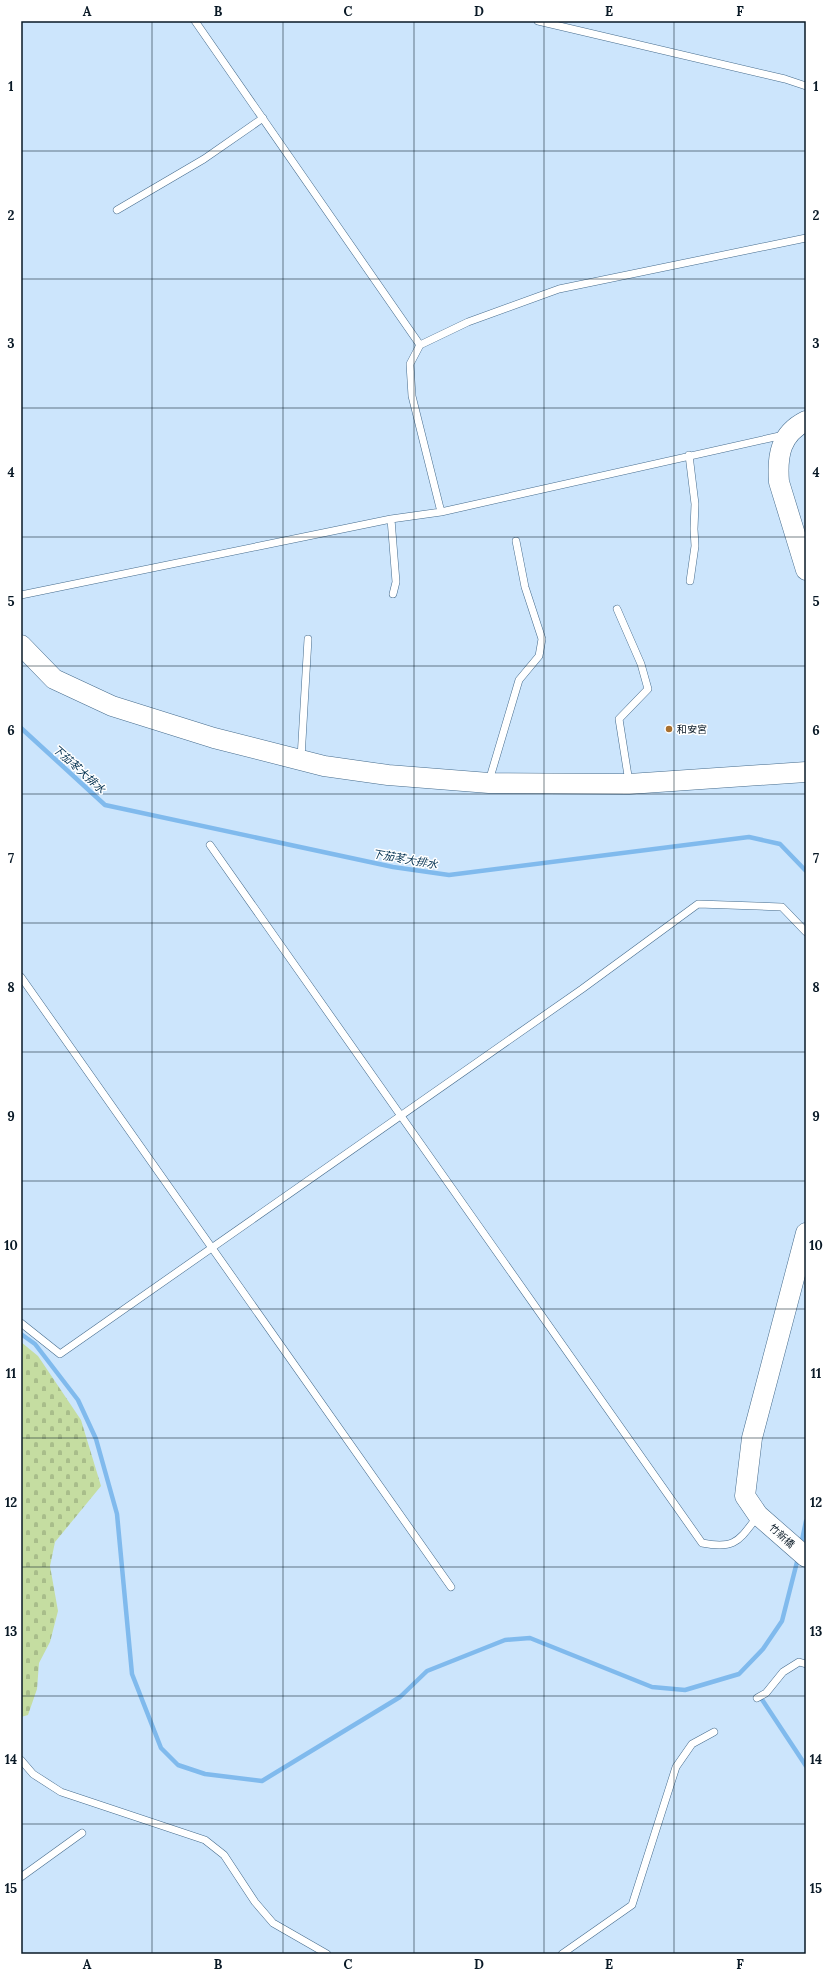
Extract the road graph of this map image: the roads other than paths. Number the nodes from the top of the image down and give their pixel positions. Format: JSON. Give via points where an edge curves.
{"nodes":[{"id":1,"x":195,"y":21,"type":"edge"},
{"id":2,"x":538,"y":21,"type":"edge"},
{"id":3,"x":806,"y":86,"type":"edge"},
{"id":4,"x":263,"y":118,"type":"junction"},
{"id":5,"x":117,"y":210,"type":"dead end"},
{"id":6,"x":806,"y":238,"type":"edge"},
{"id":7,"x":420,"y":345,"type":"junction"},
{"id":8,"x":806,"y":421,"type":"edge"},
{"id":9,"x":790,"y":433,"type":"junction"},
{"id":10,"x":689,"y":455,"type":"junction"},
{"id":11,"x":441,"y":512,"type":"junction"},
{"id":12,"x":391,"y":520,"type":"junction"},
{"id":13,"x":516,"y":541,"type":"dead end"},
{"id":14,"x":802,"y":544,"type":"edge"},
{"id":15,"x":806,"y":570,"type":"edge"},
{"id":16,"x":690,"y":581,"type":"dead end"},
{"id":17,"x":392,"y":594,"type":"dead end"},
{"id":18,"x":21,"y":595,"type":"edge"},
{"id":19,"x":617,"y":609,"type":"dead end"},
{"id":20,"x":308,"y":639,"type":"dead end"},
{"id":21,"x":21,"y":645,"type":"edge"},
{"id":22,"x":301,"y":760,"type":"junction"},
{"id":23,"x":806,"y":772,"type":"edge"},
{"id":24,"x":489,"y":783,"type":"junction"},
{"id":25,"x":629,"y":784,"type":"junction"},
{"id":26,"x":210,"y":845,"type":"dead end"},
{"id":27,"x":806,"y":932,"type":"edge"},
{"id":28,"x":21,"y":976,"type":"edge"},
{"id":29,"x":401,"y":1115,"type":"junction"},
{"id":30,"x":806,"y":1232,"type":"edge"},
{"id":31,"x":211,"y":1248,"type":"junction"},
{"id":32,"x":21,"y":1323,"type":"edge"},
{"id":33,"x":758,"y":1515,"type":"junction"},
{"id":34,"x":806,"y":1557,"type":"edge"},
{"id":35,"x":451,"y":1587,"type":"dead end"},
{"id":36,"x":806,"y":1664,"type":"edge"},
{"id":37,"x":757,"y":1698,"type":"dead end"},
{"id":38,"x":714,"y":1732,"type":"dead end"},
{"id":39,"x":21,"y":1760,"type":"edge"},
{"id":40,"x":82,"y":1833,"type":"dead end"},
{"id":41,"x":21,"y":1877,"type":"edge"},
{"id":42,"x":327,"y":1954,"type":"edge"},
{"id":43,"x":562,"y":1954,"type":"edge"}],
"edges":[{"from":1,"to":4,"type":"lane"},
{"from":2,"to":3,"type":"lane"},
{"from":4,"to":5,"type":"lane","via":[[204,159]]},
{"from":4,"to":7,"type":"lane"},
{"from":6,"to":7,"type":"lane","via":[[559,289],[468,322]]},
{"from":7,"to":11,"type":"lane","via":[[410,364],[412,396]]},
{"from":8,"to":9,"type":"street"},
{"from":9,"to":10,"type":"lane"},
{"from":9,"to":14,"type":"street","via":[[780,450],[779,482]]},
{"from":10,"to":11,"type":"lane"},
{"from":10,"to":16,"type":"lane","via":[[695,504],[695,546]]},
{"from":11,"to":12,"type":"lane"},
{"from":12,"to":17,"type":"lane","via":[[396,582]]},
{"from":12,"to":18,"type":"lane"},
{"from":13,"to":24,"type":"lane","via":[[525,587],[542,638],[539,656],[519,680]]},
{"from":14,"to":15,"type":"street"},
{"from":19,"to":25,"type":"lane","via":[[641,664],[648,689],[619,719]]},
{"from":20,"to":22,"type":"lane"},
{"from":21,"to":22,"type":"street","via":[[54,679],[112,706],[214,738]]},
{"from":22,"to":24,"type":"street","via":[[324,766],[388,775]]},
{"from":23,"to":25,"type":"street"},
{"from":24,"to":25,"type":"street"},
{"from":26,"to":29,"type":"lane"},
{"from":27,"to":29,"type":"lane","via":[[782,907],[698,904],[582,989]]},
{"from":28,"to":31,"type":"lane"},
{"from":29,"to":31,"type":"lane"},
{"from":29,"to":33,"type":"lane","via":[[702,1544],[718,1547],[738,1542]]},
{"from":30,"to":33,"type":"street","name":"竹新橋","via":[[752,1438],[745,1496]]},
{"from":31,"to":32,"type":"lane","via":[[60,1354]]},
{"from":31,"to":35,"type":"lane"},
{"from":33,"to":34,"type":"street","name":"竹新橋"},
{"from":36,"to":37,"type":"lane","via":[[799,1662],[783,1672],[766,1693]]},
{"from":38,"to":43,"type":"lane","via":[[692,1744],[676,1767],[632,1905]]},
{"from":39,"to":42,"type":"lane","via":[[33,1774],[61,1792],[205,1840],[224,1855],[255,1902],[273,1923]]},
{"from":40,"to":41,"type":"lane"}]}
